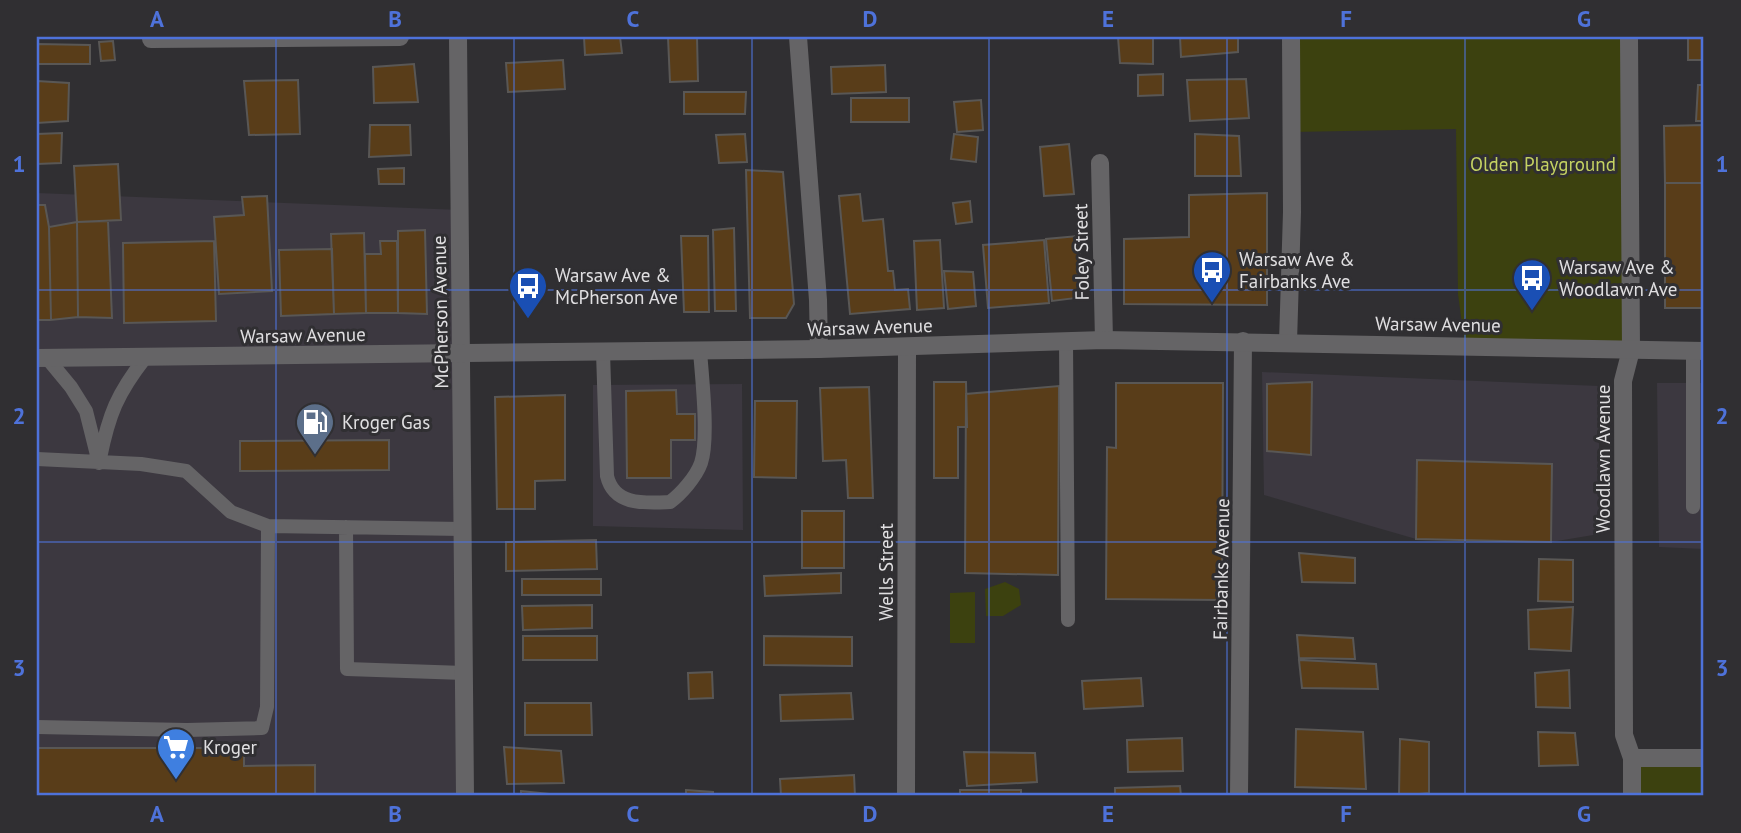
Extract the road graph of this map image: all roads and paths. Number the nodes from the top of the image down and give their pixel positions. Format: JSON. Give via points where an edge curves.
{"nodes":[{"id":1,"x":400,"y":37,"type":"edge"},
{"id":2,"x":458,"y":37,"type":"edge"},
{"id":3,"x":798,"y":37,"type":"edge"},
{"id":4,"x":1291,"y":37,"type":"edge"},
{"id":5,"x":1629,"y":37,"type":"edge"},
{"id":6,"x":151,"y":39,"type":"dead end"},
{"id":7,"x":1100,"y":163,"type":"dead end"},
{"id":8,"x":1104,"y":340,"type":"junction"},
{"id":9,"x":1066,"y":341,"type":"junction"},
{"id":10,"x":1243,"y":341,"type":"junction"},
{"id":11,"x":1288,"y":342,"type":"junction"},
{"id":12,"x":906,"y":347,"type":"junction"},
{"id":13,"x":819,"y":349,"type":"junction"},
{"id":14,"x":1631,"y":350,"type":"junction"},
{"id":15,"x":700,"y":351,"type":"junction"},
{"id":16,"x":1698,"y":351,"type":"edge"},
{"id":17,"x":603,"y":352,"type":"junction"},
{"id":18,"x":461,"y":354,"type":"junction"},
{"id":19,"x":42,"y":358,"type":"edge"},
{"id":20,"x":145,"y":358,"type":"junction"},
{"id":21,"x":1698,"y":420,"type":"edge"},
{"id":22,"x":37,"y":459,"type":"edge"},
{"id":23,"x":1699,"y":461,"type":"edge"},
{"id":24,"x":99,"y":463,"type":"junction"},
{"id":25,"x":1693,"y":507,"type":"dead end"},
{"id":26,"x":268,"y":526,"type":"junction"},
{"id":27,"x":346,"y":527,"type":"junction"},
{"id":28,"x":463,"y":529,"type":"junction"},
{"id":29,"x":1068,"y":620,"type":"dead end"},
{"id":30,"x":464,"y":673,"type":"junction"},
{"id":31,"x":37,"y":727,"type":"edge"},
{"id":32,"x":1632,"y":758,"type":"junction"},
{"id":33,"x":1704,"y":758,"type":"edge"},
{"id":34,"x":465,"y":796,"type":"edge"},
{"id":35,"x":906,"y":796,"type":"edge"},
{"id":36,"x":1238,"y":796,"type":"edge"},
{"id":37,"x":1632,"y":796,"type":"edge"}],
"edges":[{"from":1,"to":6,"type":"street"},
{"from":2,"to":18,"type":"street","name":"McPherson Avenue"},
{"from":3,"to":13,"type":"street"},
{"from":4,"to":11,"type":"street"},
{"from":5,"to":14,"type":"street","name":"Woodlawn Avenue"},
{"from":7,"to":8,"type":"street","name":"Foley Street"},
{"from":8,"to":9,"type":"street","name":"Warsaw Avenue"},
{"from":8,"to":10,"type":"street","name":"Warsaw Avenue"},
{"from":9,"to":12,"type":"street","name":"Warsaw Avenue"},
{"from":9,"to":29,"type":"lane"},
{"from":10,"to":11,"type":"street","name":"Warsaw Avenue"},
{"from":10,"to":36,"type":"street","name":"Fairbanks Avenue"},
{"from":11,"to":14,"type":"street","name":"Warsaw Avenue"},
{"from":12,"to":13,"type":"street","name":"Warsaw Avenue"},
{"from":12,"to":35,"type":"street","name":"Wells Street"},
{"from":13,"to":15,"type":"street","name":"Warsaw Avenue"},
{"from":14,"to":16,"type":"street","name":"Warsaw Avenue"},
{"from":14,"to":32,"type":"street","name":"Woodlawn Avenue","via":[[1623,381],[1623,406],[1624,735]]},
{"from":15,"to":17,"type":"street","name":"Warsaw Avenue"},
{"from":15,"to":17,"type":"lane","via":[[701,464],[670,502],[639,503],[609,487]]},
{"from":16,"to":21,"type":"lane"},
{"from":17,"to":18,"type":"street","name":"Warsaw Avenue"},
{"from":18,"to":20,"type":"street","name":"Warsaw Avenue"},
{"from":18,"to":28,"type":"street","name":"McPherson Avenue"},
{"from":19,"to":20,"type":"street","name":"Warsaw Avenue"},
{"from":19,"to":24,"type":"lane","via":[[71,387],[86,411]]},
{"from":20,"to":24,"type":"lane","via":[[110,412]]},
{"from":21,"to":23,"type":"lane"},
{"from":22,"to":24,"type":"lane"},
{"from":23,"to":25,"type":"lane"},
{"from":24,"to":26,"type":"lane","via":[[187,471],[231,512]]},
{"from":26,"to":27,"type":"lane"},
{"from":26,"to":31,"type":"lane","via":[[267,707],[262,728]]},
{"from":27,"to":28,"type":"lane"},
{"from":27,"to":30,"type":"lane","via":[[347,669]]},
{"from":28,"to":30,"type":"street","name":"McPherson Avenue"},
{"from":30,"to":34,"type":"street","name":"McPherson Avenue"},
{"from":32,"to":33,"type":"street"},
{"from":32,"to":37,"type":"street","name":"Woodlawn Avenue"}]}
